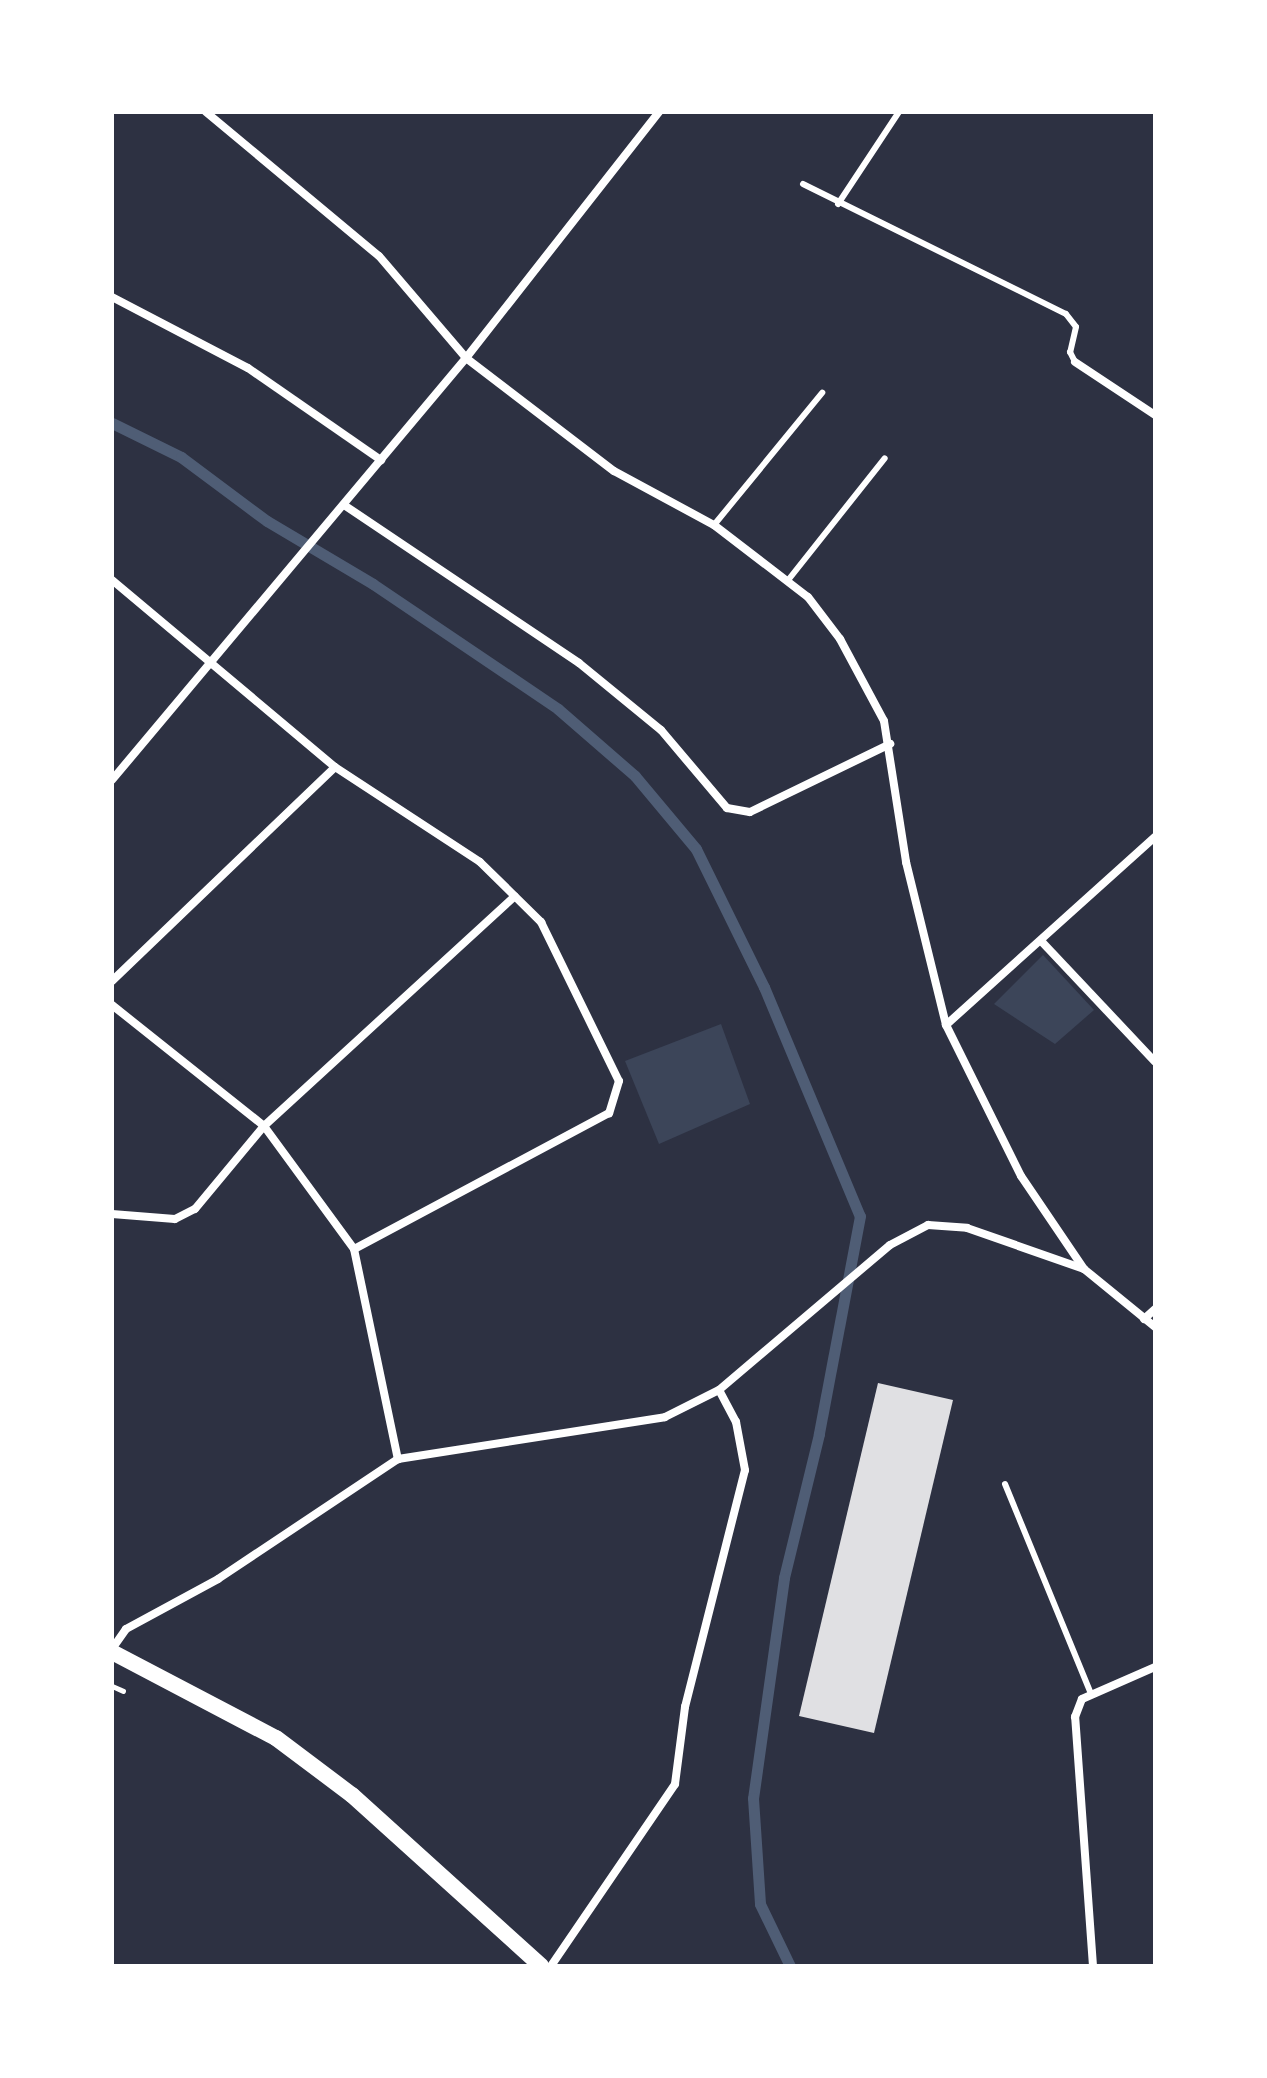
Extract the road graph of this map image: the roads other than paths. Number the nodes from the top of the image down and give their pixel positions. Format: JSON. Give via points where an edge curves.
{"nodes":[{"id":1,"x":206,"y":112,"type":"edge"},
{"id":2,"x":659,"y":112,"type":"edge"},
{"id":3,"x":899,"y":112,"type":"edge"},
{"id":4,"x":803,"y":184,"type":"dead end"},
{"id":5,"x":838,"y":204,"type":"junction"},
{"id":6,"x":112,"y":297,"type":"edge"},
{"id":7,"x":466,"y":358,"type":"junction"},
{"id":8,"x":1075,"y":362,"type":"joint"},
{"id":9,"x":822,"y":393,"type":"dead end"},
{"id":10,"x":1155,"y":415,"type":"edge"},
{"id":11,"x":885,"y":458,"type":"dead end"},
{"id":12,"x":381,"y":460,"type":"junction"},
{"id":13,"x":344,"y":505,"type":"junction"},
{"id":14,"x":714,"y":525,"type":"junction"},
{"id":15,"x":789,"y":579,"type":"junction"},
{"id":16,"x":112,"y":580,"type":"edge"},
{"id":17,"x":211,"y":663,"type":"junction"},
{"id":18,"x":890,"y":744,"type":"junction"},
{"id":19,"x":335,"y":767,"type":"junction"},
{"id":20,"x":112,"y":780,"type":"edge"},
{"id":21,"x":1155,"y":837,"type":"edge"},
{"id":22,"x":515,"y":896,"type":"junction"},
{"id":23,"x":1043,"y":943,"type":"junction"},
{"id":24,"x":112,"y":981,"type":"edge"},
{"id":25,"x":112,"y":1005,"type":"edge"},
{"id":26,"x":946,"y":1025,"type":"junction"},
{"id":27,"x":1153,"y":1056,"type":"edge"},
{"id":28,"x":264,"y":1126,"type":"junction"},
{"id":29,"x":112,"y":1214,"type":"edge"},
{"id":30,"x":354,"y":1249,"type":"junction"},
{"id":31,"x":1084,"y":1269,"type":"junction"},
{"id":32,"x":1155,"y":1309,"type":"edge"},
{"id":33,"x":1144,"y":1319,"type":"junction"},
{"id":34,"x":1155,"y":1327,"type":"edge"},
{"id":35,"x":719,"y":1390,"type":"junction"},
{"id":36,"x":398,"y":1459,"type":"junction"},
{"id":37,"x":1005,"y":1484,"type":"dead end"},
{"id":38,"x":112,"y":1650,"type":"edge"},
{"id":39,"x":1155,"y":1667,"type":"edge"},
{"id":40,"x":1091,"y":1694,"type":"junction"},
{"id":41,"x":541,"y":1966,"type":"edge"},
{"id":42,"x":551,"y":1966,"type":"edge"},
{"id":43,"x":1093,"y":1966,"type":"edge"}],
"edges":[{"from":1,"to":7,"type":"street","via":[[379,256]]},
{"from":2,"to":7,"type":"street"},
{"from":3,"to":5,"type":"lane"},
{"from":4,"to":5,"type":"lane"},
{"from":5,"to":8,"type":"lane","via":[[1066,314],[1076,327],[1070,352]]},
{"from":6,"to":12,"type":"street","via":[[248,368]]},
{"from":7,"to":12,"type":"street"},
{"from":7,"to":14,"type":"street","via":[[614,471]]},
{"from":8,"to":10,"type":"street"},
{"from":9,"to":14,"type":"lane"},
{"from":11,"to":15,"type":"lane"},
{"from":12,"to":13,"type":"street"},
{"from":13,"to":17,"type":"street"},
{"from":13,"to":18,"type":"street","via":[[579,663],[661,730],[727,808],[750,812]]},
{"from":14,"to":15,"type":"street"},
{"from":15,"to":18,"type":"street","via":[[840,639],[884,721]]},
{"from":16,"to":17,"type":"street"},
{"from":17,"to":19,"type":"street"},
{"from":17,"to":20,"type":"street"},
{"from":18,"to":26,"type":"street","via":[[906,862]]},
{"from":19,"to":22,"type":"street","via":[[480,862]]},
{"from":19,"to":24,"type":"street"},
{"from":21,"to":23,"type":"street"},
{"from":22,"to":28,"type":"street"},
{"from":22,"to":30,"type":"street","via":[[541,922],[584,1001],[619,1081],[616,1104],[609,1113]]},
{"from":23,"to":26,"type":"street"},
{"from":23,"to":27,"type":"street"},
{"from":25,"to":28,"type":"street"},
{"from":26,"to":31,"type":"street","via":[[1021,1176]]},
{"from":28,"to":29,"type":"street","via":[[184,1216]]},
{"from":28,"to":30,"type":"street"},
{"from":30,"to":36,"type":"street"},
{"from":31,"to":33,"type":"street"},
{"from":31,"to":35,"type":"street","via":[[951,1224],[928,1225],[890,1245]]},
{"from":32,"to":33,"type":"street"},
{"from":33,"to":34,"type":"street"},
{"from":35,"to":36,"type":"street","via":[[665,1417]]},
{"from":35,"to":42,"type":"street","via":[[736,1422],[745,1470],[685,1707],[675,1784]]},
{"from":36,"to":38,"type":"street","via":[[218,1579],[126,1629]]},
{"from":37,"to":40,"type":"lane"},
{"from":38,"to":41,"type":"main road","via":[[276,1738],[352,1795]]},
{"from":39,"to":40,"type":"street"},
{"from":40,"to":43,"type":"street","via":[[1079,1704],[1075,1717]]}]}
